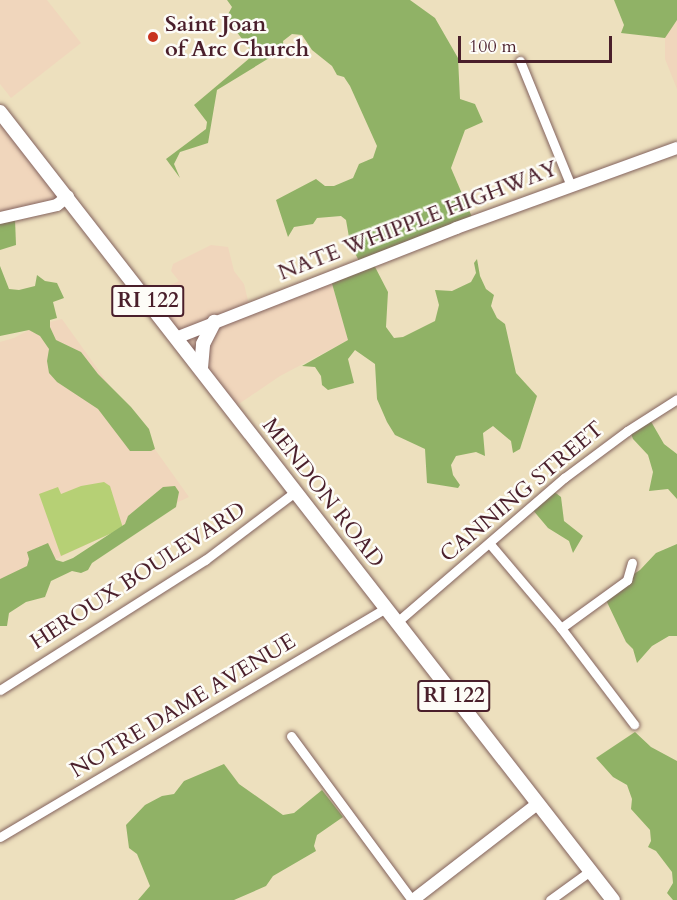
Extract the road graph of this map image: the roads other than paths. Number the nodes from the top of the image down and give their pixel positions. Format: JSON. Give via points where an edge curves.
{"nodes":[{"id":1,"x":520,"y":61,"type":"dead end"},
{"id":2,"x":0,"y":112,"type":"edge"},
{"id":3,"x":677,"y":148,"type":"edge"},
{"id":4,"x":571,"y":186,"type":"junction"},
{"id":5,"x":68,"y":196,"type":"junction"},
{"id":6,"x":0,"y":218,"type":"edge"},
{"id":7,"x":214,"y":322,"type":"junction"},
{"id":8,"x":176,"y":338,"type":"junction"},
{"id":9,"x":201,"y":368,"type":"junction"},
{"id":10,"x":677,"y":399,"type":"edge"},
{"id":11,"x":295,"y":492,"type":"junction"},
{"id":12,"x":490,"y":544,"type":"junction"},
{"id":13,"x":632,"y":563,"type":"dead end"},
{"id":14,"x":386,"y":608,"type":"junction"},
{"id":15,"x":397,"y":622,"type":"junction"},
{"id":16,"x":561,"y":628,"type":"junction"},
{"id":17,"x":0,"y":690,"type":"edge"},
{"id":18,"x":634,"y":724,"type":"dead end"},
{"id":19,"x":291,"y":736,"type":"dead end"},
{"id":20,"x":537,"y":804,"type":"junction"},
{"id":21,"x":0,"y":837,"type":"edge"},
{"id":22,"x":590,"y":871,"type":"junction"},
{"id":23,"x":412,"y":900,"type":"edge"},
{"id":24,"x":550,"y":900,"type":"edge"},
{"id":25,"x":613,"y":900,"type":"edge"}],
"edges":[{"from":1,"to":4,"type":"street"},
{"from":2,"to":5,"type":"main road","name":"MENDON ROAD","number":"RI 122"},
{"from":3,"to":4,"type":"main road","name":"NATE WHIPPLE HIGHWAY"},
{"from":4,"to":7,"type":"main road","name":"NATE WHIPPLE HIGHWAY"},
{"from":5,"to":6,"type":"main road","via":[[57,205]]},
{"from":5,"to":8,"type":"main road","name":"MENDON ROAD","number":"RI 122"},
{"from":7,"to":8,"type":"main road","name":"NATE WHIPPLE HIGHWAY"},
{"from":7,"to":9,"type":"main road","via":[[202,344]]},
{"from":8,"to":9,"type":"main road","name":"MENDON ROAD","number":"RI 122"},
{"from":9,"to":11,"type":"main road","name":"MENDON ROAD","number":"RI 122"},
{"from":10,"to":12,"type":"street","name":"CANNING STREET","via":[[573,471]]},
{"from":11,"to":14,"type":"main road","name":"MENDON ROAD","number":"RI 122"},
{"from":11,"to":17,"type":"street","name":"HEROUX BOULEVARD","via":[[205,560]]},
{"from":12,"to":15,"type":"street","name":"CANNING STREET"},
{"from":12,"to":16,"type":"street"},
{"from":13,"to":16,"type":"street","via":[[627,579]]},
{"from":14,"to":15,"type":"main road","name":"MENDON ROAD","number":"RI 122"},
{"from":14,"to":21,"type":"street","name":"NOTRE DAME AVENUE"},
{"from":15,"to":20,"type":"main road","name":"MENDON ROAD","number":"RI 122"},
{"from":16,"to":18,"type":"street"},
{"from":19,"to":23,"type":"street"},
{"from":20,"to":22,"type":"main road","name":"MENDON ROAD","number":"RI 122"},
{"from":20,"to":23,"type":"main road"},
{"from":22,"to":24,"type":"street"},
{"from":22,"to":25,"type":"main road","name":"MENDON ROAD","number":"RI 122"}]}
